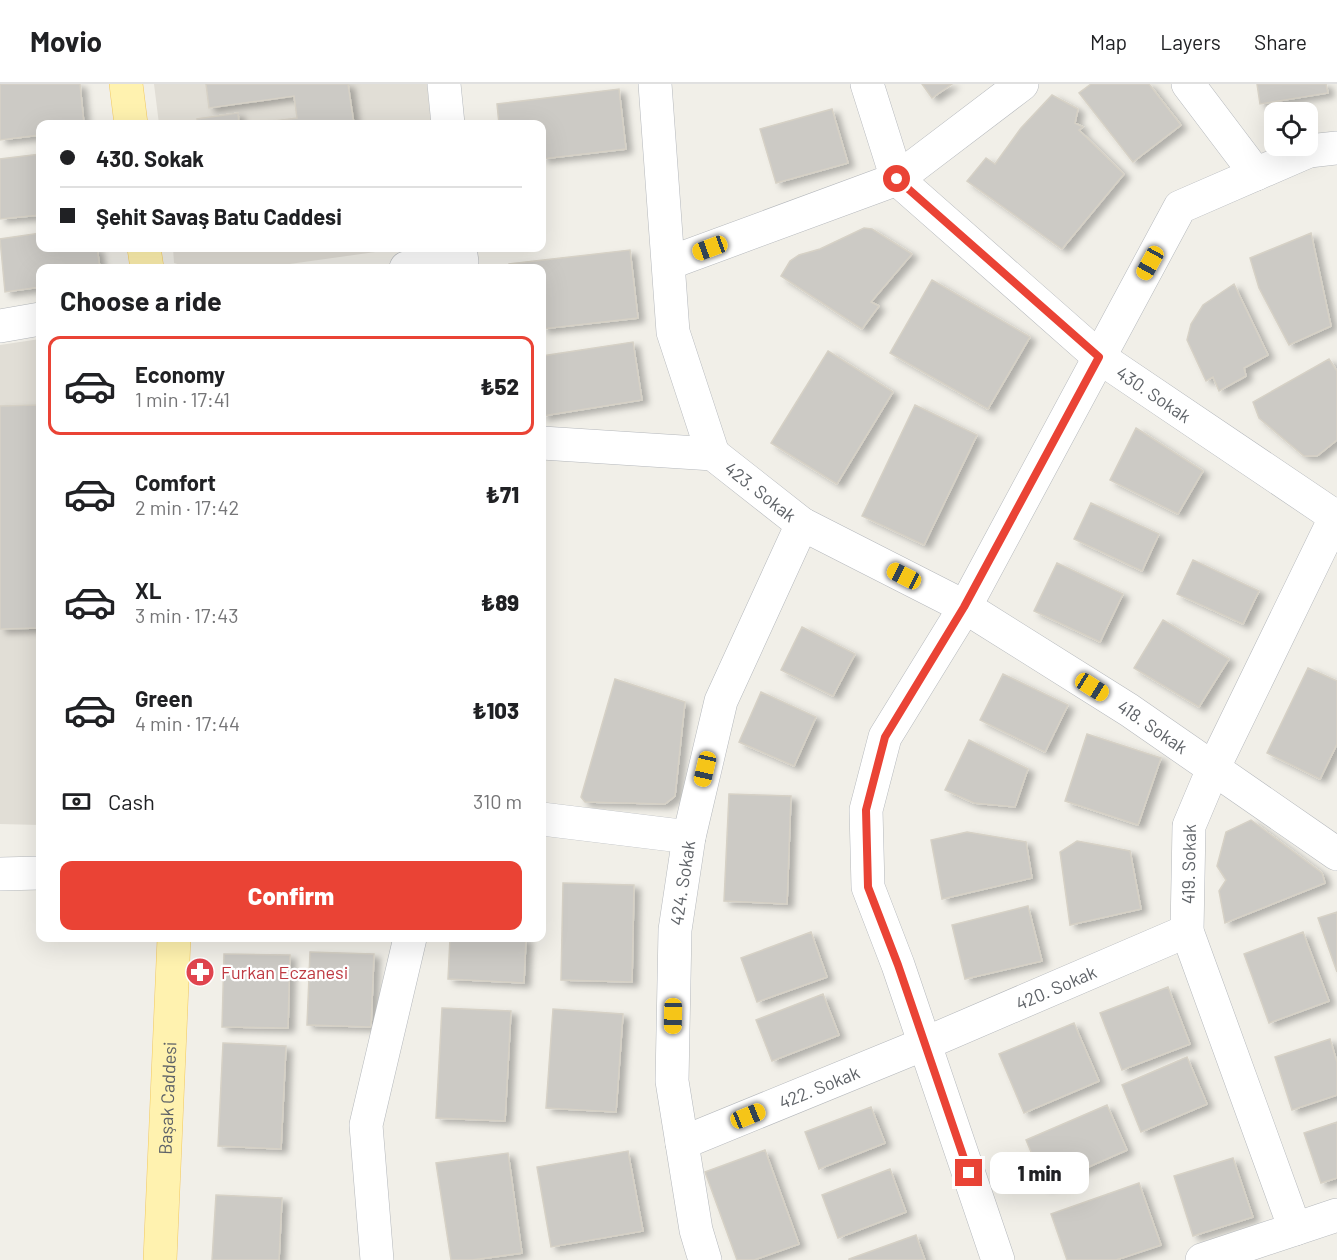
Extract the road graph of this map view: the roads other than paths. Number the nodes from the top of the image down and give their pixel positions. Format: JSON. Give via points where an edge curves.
{"nodes":[{"id":1,"x":126,"y":84,"type":"edge"},
{"id":2,"x":444,"y":84,"type":"edge"},
{"id":3,"x":655,"y":84,"type":"edge"},
{"id":4,"x":867,"y":84,"type":"edge"},
{"id":5,"x":1022,"y":84,"type":"edge"},
{"id":6,"x":1188,"y":84,"type":"edge"},
{"id":7,"x":130,"y":120,"type":"edge"},
{"id":8,"x":448,"y":120,"type":"edge"},
{"id":9,"x":1337,"y":148,"type":"edge"},
{"id":10,"x":1256,"y":174,"type":"junction"},
{"id":11,"x":897,"y":179,"type":"junction"},
{"id":12,"x":462,"y":259,"type":"edge"},
{"id":13,"x":669,"y":263,"type":"junction"},
{"id":14,"x":431,"y":264,"type":"edge"},
{"id":15,"x":36,"y":320,"type":"edge"},
{"id":16,"x":0,"y":326,"type":"edge"},
{"id":17,"x":1099,"y":357,"type":"junction"},
{"id":18,"x":546,"y":443,"type":"edge"},
{"id":19,"x":713,"y":454,"type":"junction"},
{"id":20,"x":1336,"y":516,"type":"edge"},
{"id":21,"x":802,"y":524,"type":"junction"},
{"id":22,"x":964,"y":607,"type":"junction"},
{"id":23,"x":1213,"y":768,"type":"junction"},
{"id":24,"x":546,"y":819,"type":"edge"},
{"id":25,"x":689,"y":837,"type":"junction"},
{"id":26,"x":1337,"y":854,"type":"edge"},
{"id":27,"x":36,"y":873,"type":"edge"},
{"id":28,"x":0,"y":874,"type":"edge"},
{"id":29,"x":1187,"y":931,"type":"junction"},
{"id":30,"x":174,"y":942,"type":"edge"},
{"id":31,"x":409,"y":942,"type":"edge"},
{"id":32,"x":924,"y":1044,"type":"junction"},
{"id":33,"x":682,"y":1143,"type":"junction"},
{"id":34,"x":1337,"y":1215,"type":"edge"},
{"id":35,"x":1295,"y":1229,"type":"junction"},
{"id":36,"x":160,"y":1260,"type":"edge"},
{"id":37,"x":377,"y":1260,"type":"edge"},
{"id":38,"x":705,"y":1260,"type":"edge"},
{"id":39,"x":998,"y":1260,"type":"edge"},
{"id":40,"x":1202,"y":1260,"type":"edge"}],
"edges":[{"from":1,"to":7,"type":"main road"},
{"from":2,"to":8,"type":"street"},
{"from":3,"to":13,"type":"street"},
{"from":4,"to":11,"type":"street"},
{"from":5,"to":11,"type":"street"},
{"from":6,"to":10,"type":"street"},
{"from":9,"to":10,"type":"street","via":[[1309,151]]},
{"from":10,"to":17,"type":"street","via":[[1180,207]]},
{"from":11,"to":13,"type":"street"},
{"from":11,"to":17,"type":"street","name":"430. Sokak"},
{"from":12,"to":14,"type":"street"},
{"from":13,"to":19,"type":"street","via":[[673,332]]},
{"from":15,"to":16,"type":"street"},
{"from":17,"to":20,"type":"street","name":"430. Sokak"},
{"from":17,"to":22,"type":"street"},
{"from":18,"to":19,"type":"street","name":"423. Sokak"},
{"from":19,"to":21,"type":"street","name":"423. Sokak"},
{"from":20,"to":23,"type":"street","name":"419. Sokak"},
{"from":21,"to":22,"type":"street","name":"423. Sokak"},
{"from":21,"to":25,"type":"street","name":"424. Sokak","via":[[721,701]]},
{"from":22,"to":23,"type":"street","name":"418. Sokak","via":[[1129,710]]},
{"from":22,"to":32,"type":"street","via":[[885,737],[866,810],[868,887]]},
{"from":23,"to":26,"type":"street","name":"418. Sokak"},
{"from":23,"to":29,"type":"street","name":"419. Sokak","via":[[1189,826]]},
{"from":24,"to":25,"type":"street"},
{"from":25,"to":33,"type":"street","name":"424. Sokak","via":[[675,930],[672,1081]]},
{"from":27,"to":28,"type":"street"},
{"from":29,"to":32,"type":"street","name":"420. Sokak"},
{"from":29,"to":35,"type":"street","name":"419. Sokak"},
{"from":30,"to":36,"type":"main road","name":"Başak Caddesi"},
{"from":31,"to":37,"type":"street","via":[[366,1125]]},
{"from":32,"to":33,"type":"street","name":"422. Sokak"},
{"from":32,"to":39,"type":"street"},
{"from":33,"to":38,"type":"street","name":"424. Sokak","via":[[696,1230]]},
{"from":34,"to":35,"type":"street"},
{"from":35,"to":40,"type":"street"}]}
